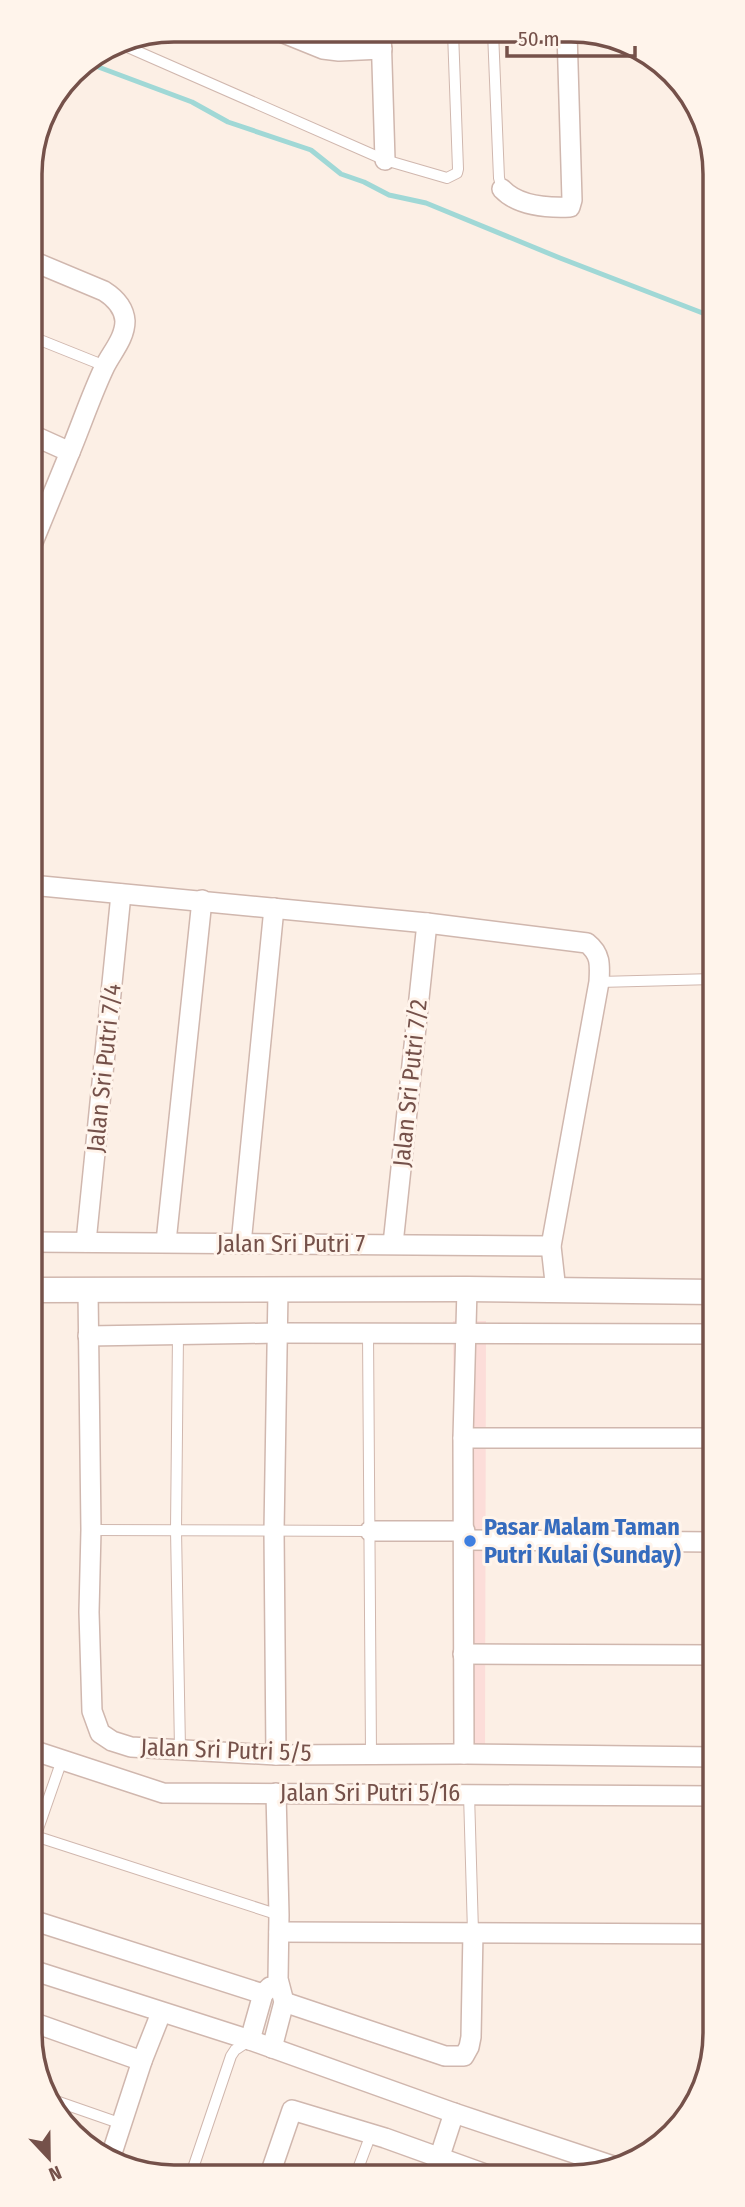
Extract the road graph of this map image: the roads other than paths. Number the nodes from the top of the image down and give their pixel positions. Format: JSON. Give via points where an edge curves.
{"nodes":[{"id":1,"x":306,"y":42,"type":"edge"},
{"id":2,"x":373,"y":42,"type":"edge"},
{"id":3,"x":381,"y":42,"type":"edge"},
{"id":4,"x":453,"y":42,"type":"edge"},
{"id":5,"x":494,"y":42,"type":"edge"},
{"id":6,"x":567,"y":42,"type":"edge"},
{"id":7,"x":132,"y":49,"type":"edge"},
{"id":8,"x":385,"y":160,"type":"junction"},
{"id":9,"x":502,"y":189,"type":"joint"},
{"id":10,"x":42,"y":265,"type":"edge"},
{"id":11,"x":42,"y":341,"type":"edge"},
{"id":12,"x":105,"y":366,"type":"junction"},
{"id":13,"x":42,"y":439,"type":"edge"},
{"id":14,"x":70,"y":452,"type":"junction"},
{"id":15,"x":42,"y":520,"type":"edge"},
{"id":16,"x":42,"y":886,"type":"edge"},
{"id":17,"x":121,"y":894,"type":"junction"},
{"id":18,"x":202,"y":900,"type":"junction"},
{"id":19,"x":274,"y":908,"type":"junction"},
{"id":20,"x":427,"y":923,"type":"junction"},
{"id":21,"x":703,"y":979,"type":"edge"},
{"id":22,"x":599,"y":982,"type":"junction"},
{"id":23,"x":42,"y":1242,"type":"edge"},
{"id":24,"x":86,"y":1242,"type":"junction"},
{"id":25,"x":166,"y":1242,"type":"junction"},
{"id":26,"x":241,"y":1244,"type":"junction"},
{"id":27,"x":393,"y":1244,"type":"junction"},
{"id":28,"x":551,"y":1246,"type":"junction"},
{"id":29,"x":467,"y":1289,"type":"junction"},
{"id":30,"x":42,"y":1290,"type":"edge"},
{"id":31,"x":88,"y":1291,"type":"junction"},
{"id":32,"x":278,"y":1291,"type":"junction"},
{"id":33,"x":556,"y":1291,"type":"junction"},
{"id":34,"x":703,"y":1292,"type":"edge"},
{"id":35,"x":278,"y":1333,"type":"junction"},
{"id":36,"x":368,"y":1333,"type":"junction"},
{"id":37,"x":466,"y":1333,"type":"junction"},
{"id":38,"x":703,"y":1334,"type":"edge"},
{"id":39,"x":178,"y":1335,"type":"junction"},
{"id":40,"x":88,"y":1336,"type":"junction"},
{"id":41,"x":463,"y":1438,"type":"junction"},
{"id":42,"x":703,"y":1438,"type":"edge"},
{"id":43,"x":90,"y":1530,"type":"junction"},
{"id":44,"x":176,"y":1530,"type":"junction"},
{"id":45,"x":274,"y":1531,"type":"junction"},
{"id":46,"x":370,"y":1531,"type":"junction"},
{"id":47,"x":464,"y":1535,"type":"junction"},
{"id":48,"x":703,"y":1542,"type":"edge"},
{"id":49,"x":463,"y":1654,"type":"junction"},
{"id":50,"x":703,"y":1655,"type":"edge"},
{"id":51,"x":180,"y":1749,"type":"junction"},
{"id":52,"x":42,"y":1753,"type":"edge"},
{"id":53,"x":371,"y":1754,"type":"junction"},
{"id":54,"x":464,"y":1754,"type":"junction"},
{"id":55,"x":276,"y":1755,"type":"junction"},
{"id":56,"x":703,"y":1757,"type":"edge"},
{"id":57,"x":62,"y":1760,"type":"junction"},
{"id":58,"x":276,"y":1793,"type":"junction"},
{"id":59,"x":469,"y":1794,"type":"junction"},
{"id":60,"x":703,"y":1796,"type":"edge"},
{"id":61,"x":42,"y":1814,"type":"edge"},
{"id":62,"x":42,"y":1842,"type":"edge"},
{"id":63,"x":42,"y":1923,"type":"edge"},
{"id":64,"x":279,"y":1924,"type":"junction"},
{"id":65,"x":473,"y":1932,"type":"junction"},
{"id":66,"x":703,"y":1934,"type":"edge"},
{"id":67,"x":42,"y":1973,"type":"edge"},
{"id":68,"x":278,"y":1979,"type":"junction"},
{"id":69,"x":263,"y":1994,"type":"junction"},
{"id":70,"x":284,"y":2003,"type":"junction"},
{"id":71,"x":160,"y":2013,"type":"junction"},
{"id":72,"x":42,"y":2026,"type":"edge"},
{"id":73,"x":250,"y":2040,"type":"junction"},
{"id":74,"x":272,"y":2048,"type":"junction"},
{"id":75,"x":142,"y":2061,"type":"junction"},
{"id":76,"x":62,"y":2103,"type":"edge"},
{"id":77,"x":454,"y":2113,"type":"junction"},
{"id":78,"x":122,"y":2124,"type":"junction"},
{"id":79,"x":371,"y":2134,"type":"junction"},
{"id":80,"x":113,"y":2150,"type":"edge"},
{"id":81,"x":599,"y":2161,"type":"edge"},
{"id":82,"x":194,"y":2165,"type":"edge"},
{"id":83,"x":273,"y":2165,"type":"edge"},
{"id":84,"x":360,"y":2165,"type":"edge"},
{"id":85,"x":435,"y":2165,"type":"edge"},
{"id":86,"x":437,"y":2165,"type":"edge"}],
"edges":[{"from":1,"to":2,"type":"street","via":[[339,51]]},
{"from":3,"to":8,"type":"street"},
{"from":4,"to":8,"type":"lane","via":[[457,173],[442,178]]},
{"from":5,"to":9,"type":"lane"},
{"from":6,"to":9,"type":"street","via":[[570,207],[534,204]]},
{"from":7,"to":8,"type":"lane"},
{"from":10,"to":12,"type":"street","via":[[104,291],[121,309],[123,333]]},
{"from":11,"to":12,"type":"lane"},
{"from":12,"to":14,"type":"street"},
{"from":13,"to":14,"type":"street"},
{"from":14,"to":15,"type":"street"},
{"from":16,"to":17,"type":"street"},
{"from":17,"to":18,"type":"street"},
{"from":17,"to":24,"type":"street","name":"Jalan Sri Putri 7/4"},
{"from":18,"to":19,"type":"street"},
{"from":18,"to":25,"type":"street"},
{"from":19,"to":20,"type":"street"},
{"from":19,"to":26,"type":"street"},
{"from":20,"to":22,"type":"street","via":[[587,943],[600,961]]},
{"from":20,"to":27,"type":"street","name":"Jalan Sri Putri 7/2"},
{"from":21,"to":22,"type":"lane"},
{"from":22,"to":28,"type":"street"},
{"from":23,"to":24,"type":"street","name":"Jalan Sri Putri 7"},
{"from":24,"to":25,"type":"street","name":"Jalan Sri Putri 7"},
{"from":25,"to":26,"type":"street","name":"Jalan Sri Putri 7"},
{"from":26,"to":27,"type":"street","name":"Jalan Sri Putri 7"},
{"from":27,"to":28,"type":"street","name":"Jalan Sri Putri 7"},
{"from":28,"to":33,"type":"street"},
{"from":29,"to":32,"type":"street"},
{"from":29,"to":33,"type":"street"},
{"from":29,"to":37,"type":"street"},
{"from":30,"to":31,"type":"street"},
{"from":31,"to":32,"type":"street"},
{"from":31,"to":40,"type":"street","name":"Jalan Sri Putri 5/5"},
{"from":32,"to":35,"type":"street"},
{"from":33,"to":34,"type":"street"},
{"from":35,"to":36,"type":"street"},
{"from":35,"to":39,"type":"street"},
{"from":35,"to":45,"type":"street"},
{"from":36,"to":37,"type":"street"},
{"from":36,"to":46,"type":"lane"},
{"from":37,"to":38,"type":"street"},
{"from":37,"to":41,"type":"street"},
{"from":39,"to":40,"type":"street"},
{"from":39,"to":44,"type":"lane"},
{"from":40,"to":43,"type":"street","name":"Jalan Sri Putri 5/5"},
{"from":41,"to":42,"type":"street"},
{"from":41,"to":47,"type":"street"},
{"from":43,"to":44,"type":"lane"},
{"from":43,"to":51,"type":"street","name":"Jalan Sri Putri 5/5","via":[[95,1724],[100,1733],[131,1747]]},
{"from":44,"to":45,"type":"lane"},
{"from":44,"to":51,"type":"lane"},
{"from":45,"to":46,"type":"lane"},
{"from":45,"to":55,"type":"street"},
{"from":46,"to":47,"type":"street"},
{"from":46,"to":53,"type":"lane"},
{"from":47,"to":48,"type":"street"},
{"from":47,"to":49,"type":"street"},
{"from":49,"to":50,"type":"street"},
{"from":49,"to":54,"type":"street"},
{"from":51,"to":55,"type":"street","name":"Jalan Sri Putri 5/5"},
{"from":52,"to":57,"type":"street","name":"Jalan Sri Putri 5/16"},
{"from":53,"to":54,"type":"street","name":"Jalan Sri Putri 5/5"},
{"from":53,"to":55,"type":"street","name":"Jalan Sri Putri 5/5"},
{"from":54,"to":56,"type":"street","name":"Jalan Sri Putri 5/5"},
{"from":57,"to":58,"type":"street","name":"Jalan Sri Putri 5/16","via":[[163,1793]]},
{"from":57,"to":61,"type":"lane"},
{"from":58,"to":59,"type":"street","name":"Jalan Sri Putri 5/16"},
{"from":58,"to":64,"type":"street"},
{"from":59,"to":60,"type":"street","name":"Jalan Sri Putri 5/16"},
{"from":59,"to":65,"type":"lane"},
{"from":62,"to":64,"type":"lane"},
{"from":63,"to":69,"type":"street"},
{"from":64,"to":65,"type":"street"},
{"from":64,"to":68,"type":"street"},
{"from":65,"to":66,"type":"street"},
{"from":65,"to":70,"type":"street","via":[[471,2037],[464,2056],[445,2056]]},
{"from":67,"to":71,"type":"street"},
{"from":68,"to":69,"type":"street"},
{"from":68,"to":70,"type":"street"},
{"from":69,"to":73,"type":"street"},
{"from":70,"to":74,"type":"street"},
{"from":71,"to":73,"type":"street"},
{"from":71,"to":75,"type":"street"},
{"from":72,"to":75,"type":"street"},
{"from":73,"to":74,"type":"street"},
{"from":73,"to":82,"type":"lane","via":[[231,2056]]},
{"from":74,"to":77,"type":"street"},
{"from":75,"to":78,"type":"street"},
{"from":76,"to":78,"type":"lane"},
{"from":77,"to":81,"type":"street"},
{"from":77,"to":86,"type":"street"},
{"from":78,"to":80,"type":"street"},
{"from":79,"to":83,"type":"street","via":[[292,2109]]},
{"from":79,"to":84,"type":"lane"},
{"from":79,"to":85,"type":"street"}]}
